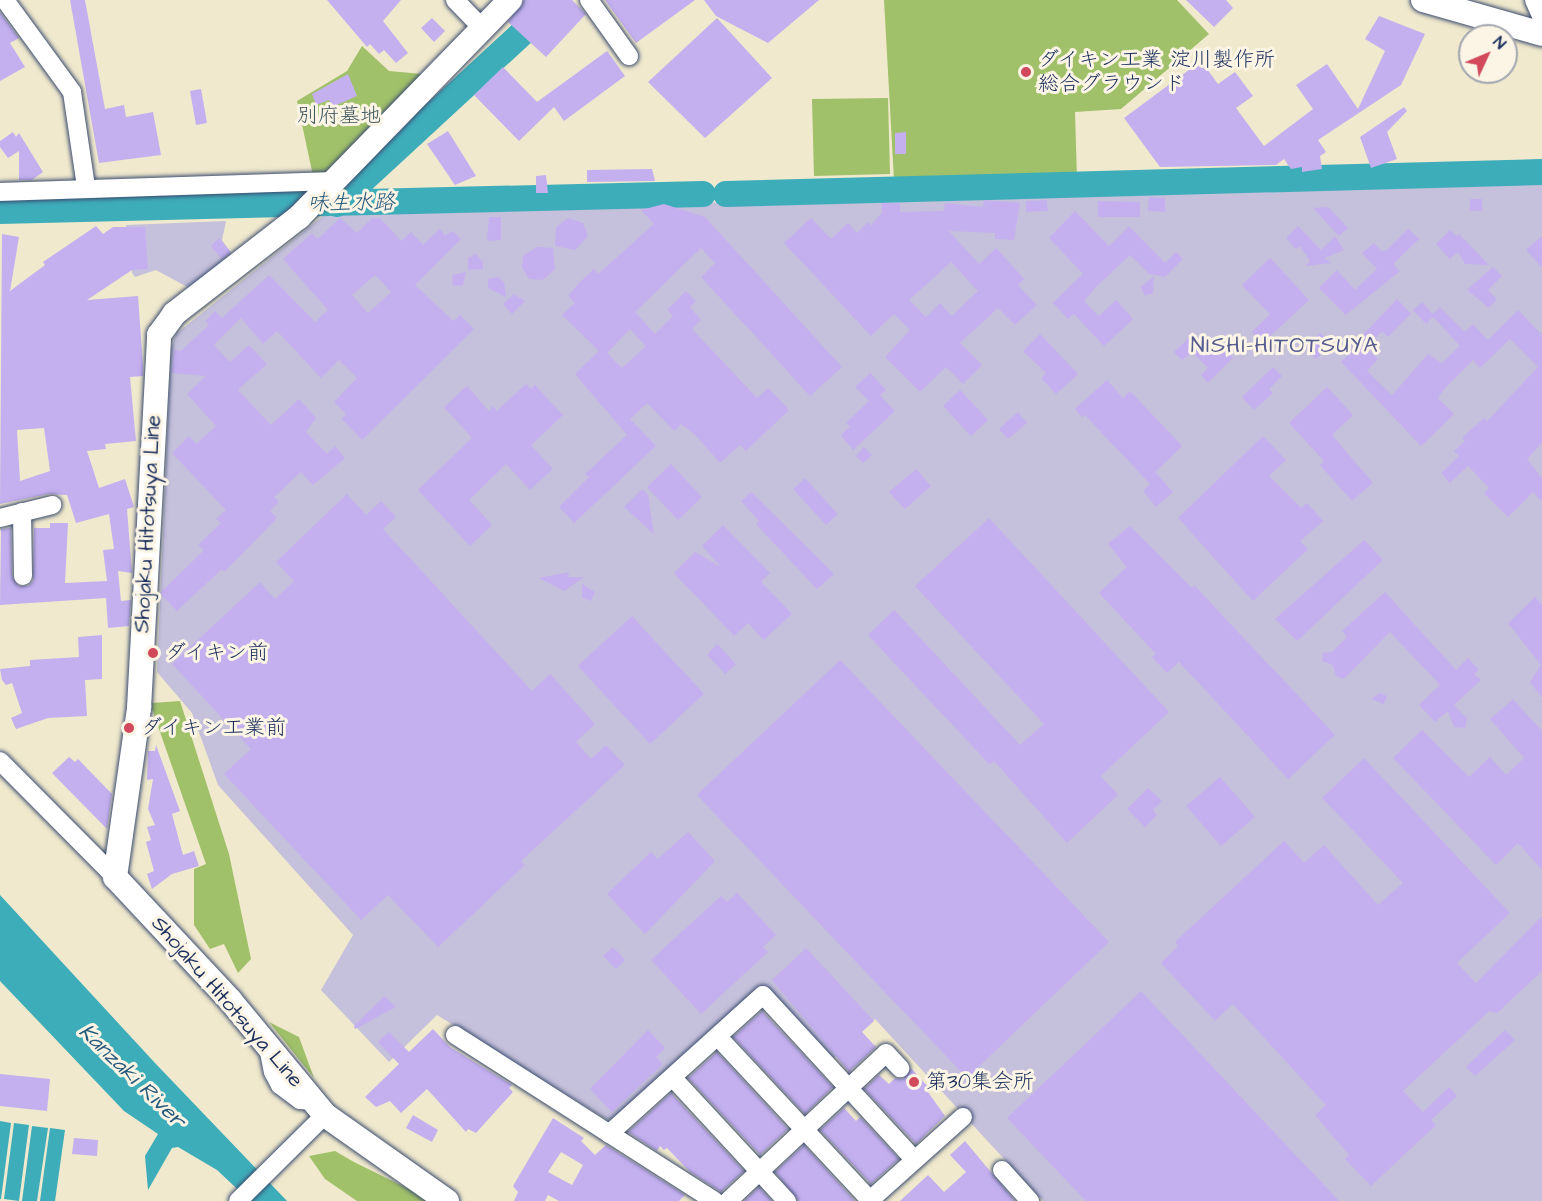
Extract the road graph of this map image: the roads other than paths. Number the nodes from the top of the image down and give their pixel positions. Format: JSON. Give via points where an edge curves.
{"nodes":[{"id":1,"x":5,"y":0,"type":"edge"},
{"id":2,"x":455,"y":0,"type":"edge"},
{"id":3,"x":510,"y":0,"type":"edge"},
{"id":4,"x":589,"y":0,"type":"edge"},
{"id":5,"x":1423,"y":0,"type":"edge"},
{"id":6,"x":1534,"y":0,"type":"edge"},
{"id":7,"x":1540,"y":25,"type":"edge"},
{"id":8,"x":482,"y":28,"type":"junction"},
{"id":9,"x":629,"y":56,"type":"dead end"},
{"id":10,"x":86,"y":187,"type":"junction"},
{"id":11,"x":326,"y":188,"type":"junction"},
{"id":12,"x":0,"y":192,"type":"edge"},
{"id":13,"x":52,"y":505,"type":"dead end"},
{"id":14,"x":22,"y":512,"type":"junction"},
{"id":15,"x":0,"y":518,"type":"edge"},
{"id":16,"x":23,"y":576,"type":"dead end"},
{"id":17,"x":0,"y":760,"type":"edge"},
{"id":18,"x":116,"y":877,"type":"junction"},
{"id":19,"x":455,"y":1035,"type":"dead end"},
{"id":20,"x":718,"y":1037,"type":"junction"},
{"id":21,"x":900,"y":1068,"type":"dead end"},
{"id":22,"x":673,"y":1078,"type":"junction"},
{"id":23,"x":851,"y":1087,"type":"junction"},
{"id":24,"x":319,"y":1108,"type":"junction"},
{"id":25,"x":963,"y":1117,"type":"dead end"},
{"id":26,"x":806,"y":1130,"type":"junction"},
{"id":27,"x":609,"y":1134,"type":"junction"},
{"id":28,"x":914,"y":1159,"type":"junction"},
{"id":29,"x":1002,"y":1170,"type":"dead end"},
{"id":30,"x":761,"y":1172,"type":"junction"},
{"id":31,"x":238,"y":1201,"type":"edge"},
{"id":32,"x":447,"y":1201,"type":"edge"},
{"id":33,"x":715,"y":1201,"type":"edge"},
{"id":34,"x":728,"y":1201,"type":"edge"},
{"id":35,"x":787,"y":1201,"type":"edge"},
{"id":36,"x":870,"y":1201,"type":"edge"},
{"id":37,"x":1030,"y":1201,"type":"edge"}],
"edges":[{"from":1,"to":10,"type":"street","via":[[72,92]]},
{"from":2,"to":8,"type":"street"},
{"from":3,"to":8,"type":"main road","name":"Shojaku Hitotsuya Line"},
{"from":4,"to":9,"type":"street"},
{"from":5,"to":7,"type":"main road"},
{"from":6,"to":7,"type":"street"},
{"from":8,"to":11,"type":"main road","name":"Shojaku Hitotsuya Line"},
{"from":10,"to":11,"type":"street"},
{"from":10,"to":12,"type":"street"},
{"from":11,"to":18,"type":"main road","name":"Shojaku Hitotsuya Line","via":[[300,217],[174,314],[159,335],[139,708]]},
{"from":13,"to":14,"type":"street"},
{"from":14,"to":15,"type":"street"},
{"from":14,"to":16,"type":"street"},
{"from":17,"to":18,"type":"street"},
{"from":18,"to":24,"type":"main road","name":"Shojaku Hitotsuya Line","via":[[268,1044]]},
{"from":19,"to":27,"type":"street"},
{"from":20,"to":22,"type":"street"},
{"from":20,"to":23,"type":"street","via":[[763,995]]},
{"from":20,"to":26,"type":"street"},
{"from":21,"to":23,"type":"street","via":[[886,1053]]},
{"from":22,"to":27,"type":"street"},
{"from":22,"to":30,"type":"street"},
{"from":23,"to":26,"type":"street"},
{"from":23,"to":28,"type":"street"},
{"from":24,"to":31,"type":"street","via":[[279,1160]]},
{"from":24,"to":32,"type":"main road","name":"Shojaku Hitotsuya Line"},
{"from":25,"to":28,"type":"street"},
{"from":26,"to":30,"type":"street"},
{"from":26,"to":36,"type":"street"},
{"from":27,"to":33,"type":"street"},
{"from":28,"to":36,"type":"street"},
{"from":29,"to":37,"type":"street"},
{"from":30,"to":34,"type":"street"},
{"from":30,"to":35,"type":"street"}]}
